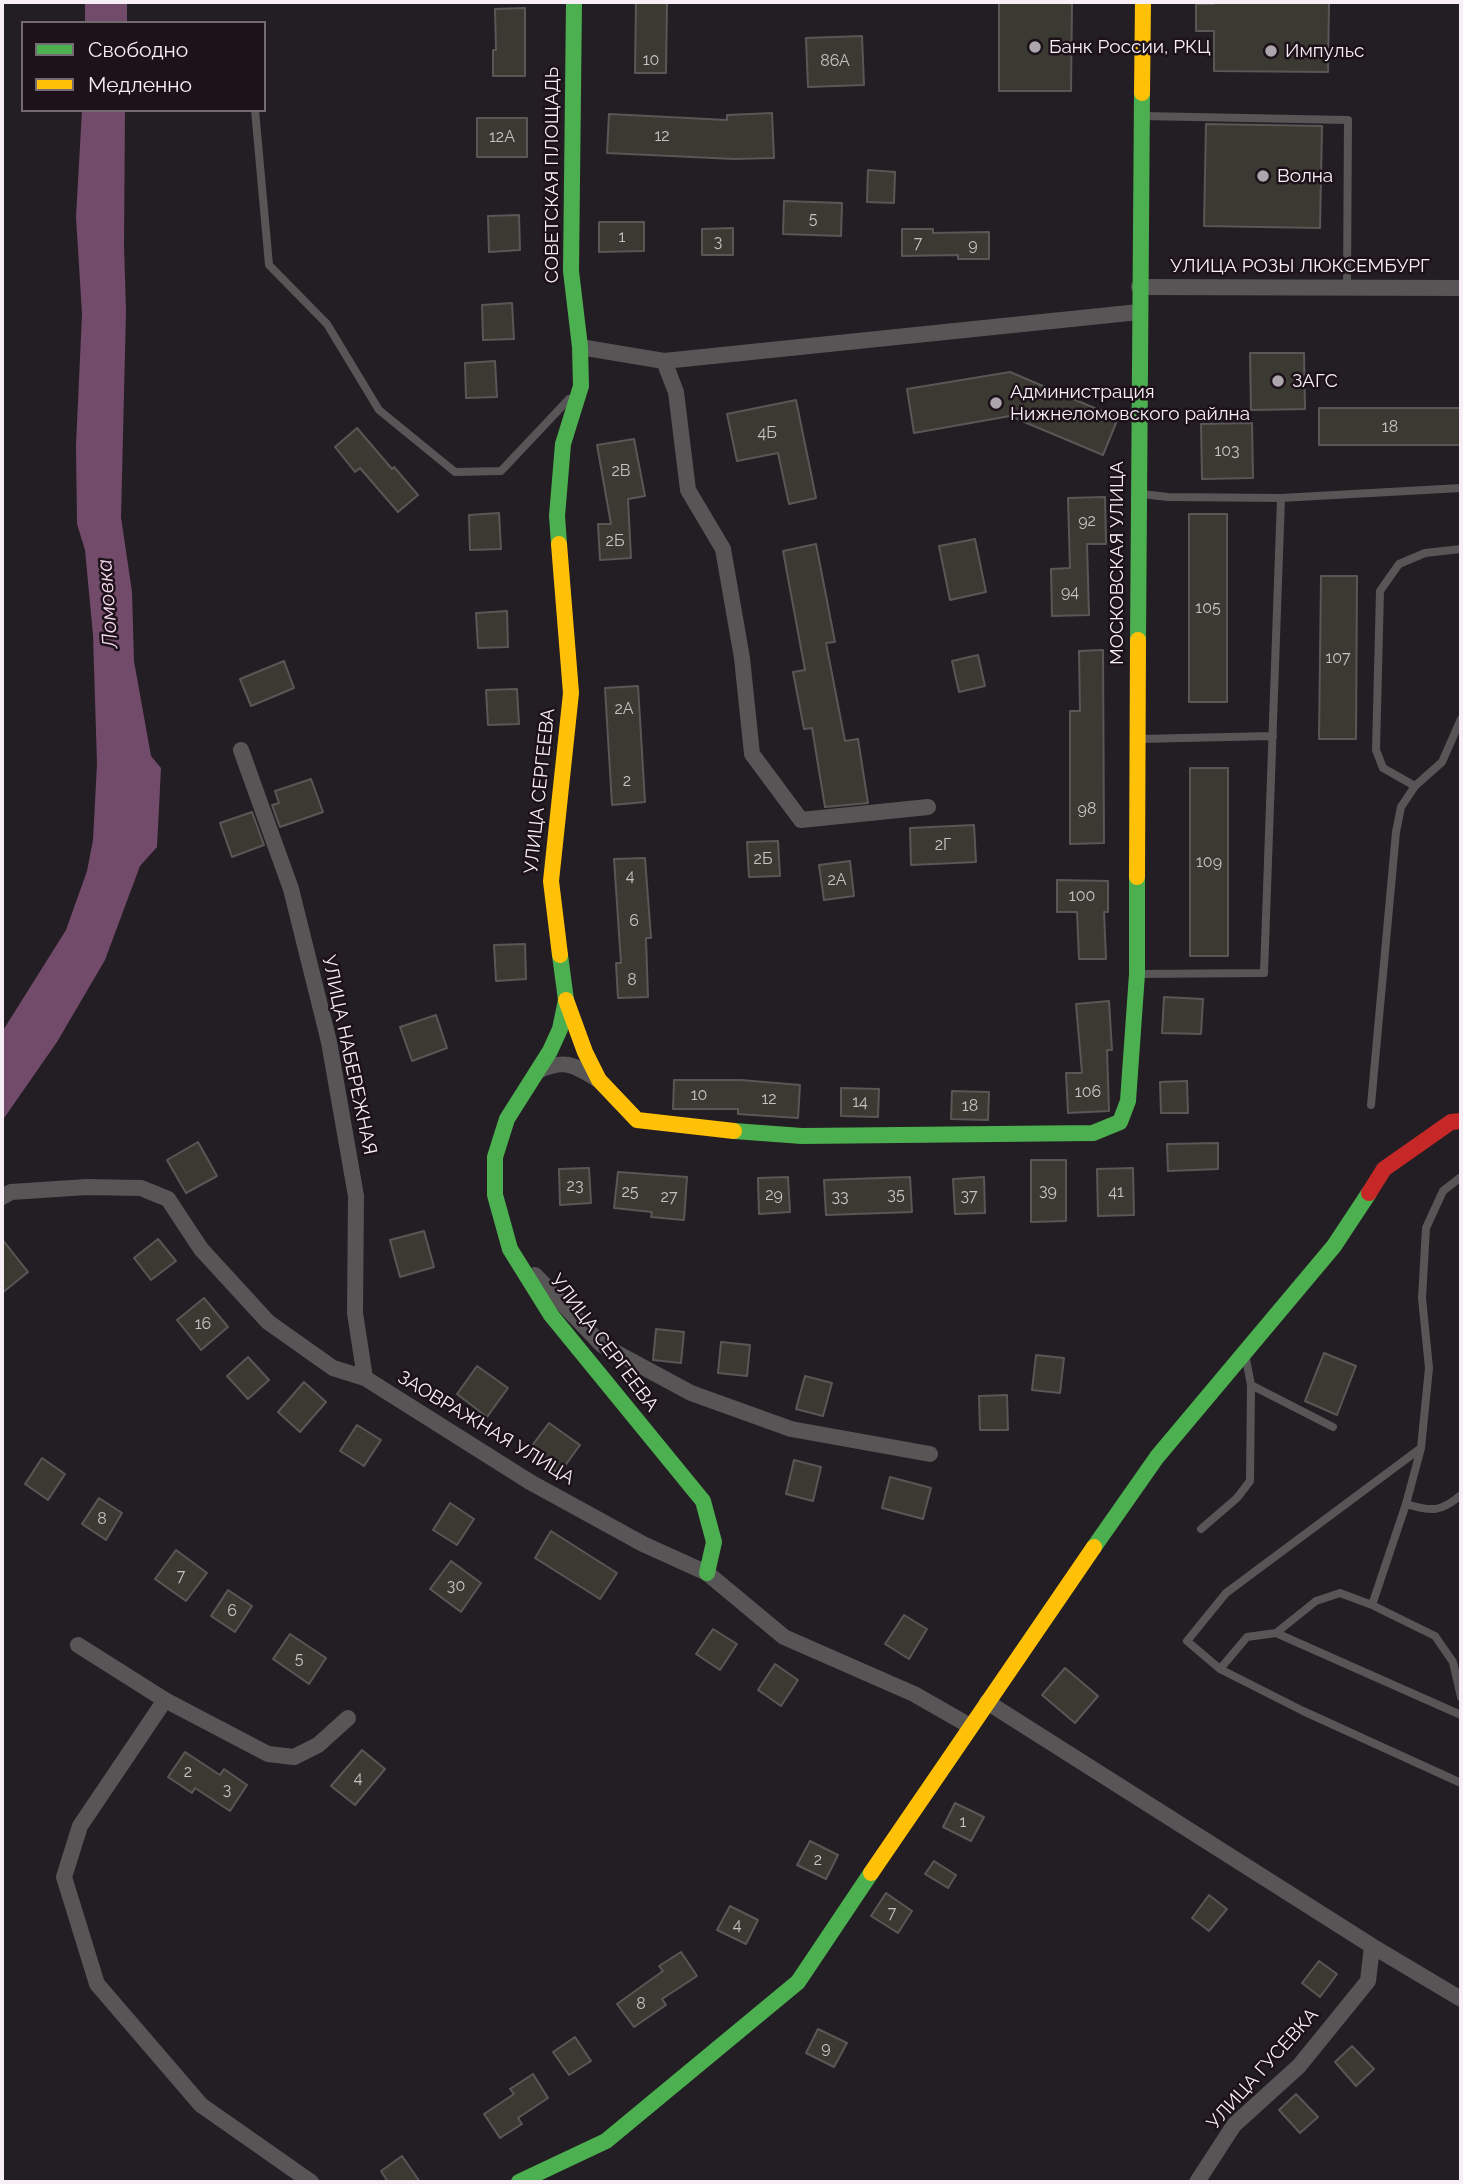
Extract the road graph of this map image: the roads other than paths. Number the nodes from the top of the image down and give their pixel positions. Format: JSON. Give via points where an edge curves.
{"nodes":[{"id":1,"x":575,"y":2,"type":"edge"},
{"id":2,"x":1143,"y":2,"type":"edge"},
{"id":3,"x":255,"y":112,"type":"edge"},
{"id":4,"x":1142,"y":116,"type":"junction"},
{"id":5,"x":1347,"y":286,"type":"junction"},
{"id":6,"x":1139,"y":287,"type":"junction"},
{"id":7,"x":1461,"y":288,"type":"edge"},
{"id":8,"x":1139,"y":312,"type":"junction"},
{"id":9,"x":580,"y":347,"type":"junction"},
{"id":10,"x":664,"y":361,"type":"junction"},
{"id":11,"x":581,"y":386,"type":"junction"},
{"id":12,"x":1461,"y":488,"type":"edge"},
{"id":13,"x":1139,"y":494,"type":"junction"},
{"id":14,"x":1281,"y":498,"type":"junction"},
{"id":15,"x":1461,"y":549,"type":"edge"},
{"id":16,"x":1461,"y":719,"type":"edge"},
{"id":17,"x":1273,"y":736,"type":"junction"},
{"id":18,"x":1137,"y":739,"type":"junction"},
{"id":19,"x":241,"y":750,"type":"dead end"},
{"id":20,"x":1415,"y":786,"type":"junction"},
{"id":21,"x":928,"y":807,"type":"dead end"},
{"id":22,"x":1137,"y":974,"type":"junction"},
{"id":23,"x":566,"y":1000,"type":"junction"},
{"id":24,"x":538,"y":1071,"type":"junction"},
{"id":25,"x":599,"y":1080,"type":"junction"},
{"id":26,"x":1371,"y":1105,"type":"dead end"},
{"id":27,"x":1461,"y":1121,"type":"edge"},
{"id":28,"x":1461,"y":1177,"type":"edge"},
{"id":29,"x":2,"y":1197,"type":"edge"},
{"id":30,"x":510,"y":1249,"type":"junction"},
{"id":31,"x":1245,"y":1352,"type":"junction"},
{"id":32,"x":365,"y":1378,"type":"junction"},
{"id":33,"x":1251,"y":1385,"type":"junction"},
{"id":34,"x":1333,"y":1427,"type":"dead end"},
{"id":35,"x":1421,"y":1448,"type":"junction"},
{"id":36,"x":930,"y":1454,"type":"dead end"},
{"id":37,"x":1461,"y":1495,"type":"edge"},
{"id":38,"x":1406,"y":1504,"type":"junction"},
{"id":39,"x":1200,"y":1529,"type":"dead end"},
{"id":40,"x":707,"y":1573,"type":"junction"},
{"id":41,"x":1372,"y":1605,"type":"junction"},
{"id":42,"x":1276,"y":1633,"type":"junction"},
{"id":43,"x":78,"y":1645,"type":"dead end"},
{"id":44,"x":1220,"y":1669,"type":"junction"},
{"id":45,"x":1461,"y":1697,"type":"edge"},
{"id":46,"x":165,"y":1700,"type":"junction"},
{"id":47,"x":987,"y":1702,"type":"junction"},
{"id":48,"x":1461,"y":1715,"type":"edge"},
{"id":49,"x":348,"y":1718,"type":"dead end"},
{"id":50,"x":971,"y":1726,"type":"junction"},
{"id":51,"x":1461,"y":1783,"type":"edge"},
{"id":52,"x":1372,"y":1946,"type":"junction"},
{"id":53,"x":1461,"y":1999,"type":"edge"},
{"id":54,"x":311,"y":2182,"type":"edge"},
{"id":55,"x":519,"y":2182,"type":"edge"},
{"id":56,"x":1196,"y":2182,"type":"edge"}],
"edges":[{"from":1,"to":9,"type":"street","name":"СОВЕТСКАЯ ПЛОЩАДЬ","via":[[571,271]]},
{"from":2,"to":4,"type":"street","name":"МОСКОВСКАЯ УЛИЦА"},
{"from":3,"to":11,"type":"lane","via":[[269,265],[327,324],[379,410],[455,472],[501,471]]},
{"from":4,"to":5,"type":"lane","via":[[1348,120]]},
{"from":4,"to":6,"type":"street","name":"МОСКОВСКАЯ УЛИЦА"},
{"from":5,"to":6,"type":"street","name":"УЛИЦА РОЗЫ ЛЮКСЕМБУРГ"},
{"from":5,"to":7,"type":"street","name":"УЛИЦА РОЗЫ ЛЮКСЕМБУРГ"},
{"from":6,"to":8,"type":"street","name":"МОСКОВСКАЯ УЛИЦА"},
{"from":8,"to":10,"type":"street"},
{"from":8,"to":13,"type":"street","name":"МОСКОВСКАЯ УЛИЦА"},
{"from":9,"to":10,"type":"street"},
{"from":9,"to":11,"type":"street","name":"УЛИЦА СЕРГЕЕВА"},
{"from":10,"to":21,"type":"street","via":[[676,392],[688,490],[723,549],[742,658],[752,754],[801,820]]},
{"from":11,"to":23,"type":"street","name":"УЛИЦА СЕРГЕЕВА","via":[[563,444],[556,516],[570,693],[551,881]]},
{"from":12,"to":14,"type":"lane"},
{"from":13,"to":14,"type":"lane"},
{"from":13,"to":18,"type":"street","name":"МОСКОВСКАЯ УЛИЦА"},
{"from":14,"to":17,"type":"lane"},
{"from":15,"to":20,"type":"lane","via":[[1425,553],[1399,564],[1380,591],[1376,750],[1382,768]]},
{"from":16,"to":20,"type":"lane","via":[[1442,762]]},
{"from":17,"to":18,"type":"lane"},
{"from":17,"to":22,"type":"lane","via":[[1264,973]]},
{"from":18,"to":22,"type":"street","name":"МОСКОВСКАЯ УЛИЦА"},
{"from":19,"to":32,"type":"street","name":"УЛИЦА НАБЕРЕЖНАЯ","via":[[291,889],[329,1042],[356,1196],[355,1313]]},
{"from":20,"to":26,"type":"lane","via":[[1401,807],[1396,832]]},
{"from":22,"to":25,"type":"street","name":"МОСКОВСКАЯ УЛИЦА","via":[[1128,1101],[1120,1122],[1093,1133],[802,1136],[698,1128],[637,1120]]},
{"from":23,"to":24,"type":"street","name":"УЛИЦА СЕРГЕЕВА","via":[[560,1029]]},
{"from":23,"to":25,"type":"street"},
{"from":24,"to":25,"type":"street","via":[[566,1063]]},
{"from":24,"to":30,"type":"street","name":"УЛИЦА СЕРГЕЕВА","via":[[507,1119],[495,1157],[495,1195]]},
{"from":27,"to":31,"type":"street","via":[[1451,1122],[1384,1169],[1334,1246]]},
{"from":28,"to":35,"type":"lane","via":[[1443,1191],[1426,1228],[1422,1298],[1429,1368]]},
{"from":29,"to":32,"type":"street","name":"ЗАОВРАЖНАЯ УЛИЦА","via":[[12,1192],[87,1187],[141,1188],[168,1199],[201,1249],[268,1322],[333,1368]]},
{"from":30,"to":36,"type":"street","via":[[602,1345],[691,1392],[791,1429]]},
{"from":30,"to":40,"type":"street","name":"УЛИЦА СЕРГЕЕВА","via":[[551,1315],[703,1501],[714,1542]]},
{"from":31,"to":33,"type":"lane"},
{"from":31,"to":47,"type":"street","via":[[1157,1457]]},
{"from":32,"to":40,"type":"street","name":"ЗАОВРАЖНАЯ УЛИЦА","via":[[530,1482]]},
{"from":33,"to":34,"type":"lane"},
{"from":33,"to":39,"type":"lane","via":[[1250,1482]]},
{"from":35,"to":38,"type":"lane"},
{"from":35,"to":44,"type":"lane","via":[[1226,1593],[1187,1641]]},
{"from":37,"to":38,"type":"lane","via":[[1447,1506],[1427,1511]]},
{"from":38,"to":41,"type":"lane"},
{"from":40,"to":50,"type":"street","name":"ЗАОВРАЖНАЯ УЛИЦА","via":[[784,1637],[914,1694]]},
{"from":41,"to":42,"type":"lane","via":[[1339,1593],[1316,1601]]},
{"from":41,"to":45,"type":"lane","via":[[1435,1636],[1453,1662]]},
{"from":42,"to":44,"type":"lane","via":[[1247,1637]]},
{"from":42,"to":48,"type":"lane"},
{"from":43,"to":46,"type":"street"},
{"from":44,"to":51,"type":"lane"},
{"from":46,"to":49,"type":"street","via":[[268,1754],[294,1757],[318,1745]]},
{"from":46,"to":54,"type":"street","via":[[80,1826],[64,1877],[80,1930],[97,1984],[201,2105]]},
{"from":47,"to":50,"type":"street"},
{"from":47,"to":52,"type":"street"},
{"from":50,"to":55,"type":"street","via":[[798,1982],[606,2141]]},
{"from":52,"to":53,"type":"street"},
{"from":52,"to":56,"type":"street","name":"УЛИЦА ГУСЕВКА","via":[[1368,1981],[1299,2066],[1234,2125]]}]}
